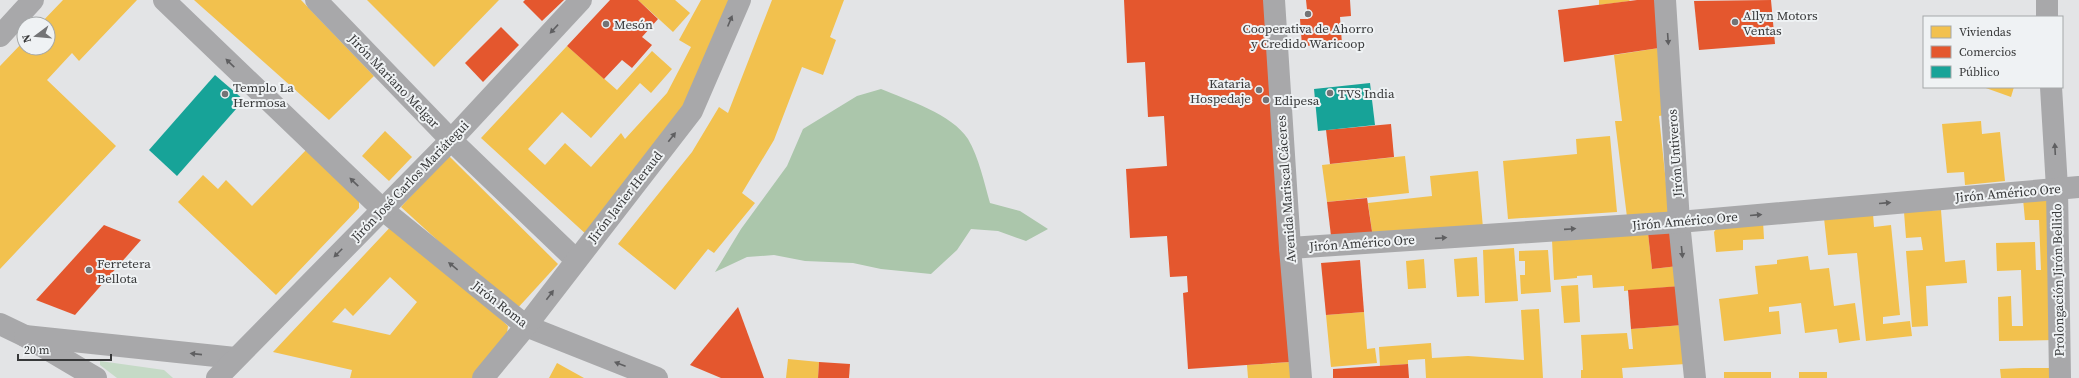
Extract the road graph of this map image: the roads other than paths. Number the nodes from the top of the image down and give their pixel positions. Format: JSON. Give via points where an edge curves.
{"nodes":[{"id":1,"x":33,"y":0,"type":"edge"},
{"id":2,"x":164,"y":0,"type":"edge"},
{"id":3,"x":316,"y":0,"type":"edge"},
{"id":4,"x":581,"y":0,"type":"edge"},
{"id":5,"x":740,"y":0,"type":"edge"},
{"id":6,"x":1274,"y":0,"type":"edge"},
{"id":7,"x":1665,"y":0,"type":"edge"},
{"id":8,"x":2046,"y":0,"type":"edge"},
{"id":9,"x":2048,"y":16,"type":"edge"},
{"id":10,"x":0,"y":36,"type":"edge"},
{"id":11,"x":2051,"y":88,"type":"edge"},
{"id":12,"x":451,"y":140,"type":"junction"},
{"id":13,"x":2079,"y":187,"type":"edge"},
{"id":14,"x":2057,"y":188,"type":"junction"},
{"id":15,"x":382,"y":209,"type":"junction"},
{"id":16,"x":1679,"y":222,"type":"junction"},
{"id":17,"x":1290,"y":248,"type":"junction"},
{"id":18,"x":576,"y":260,"type":"junction"},
{"id":19,"x":0,"y":324,"type":"edge"},
{"id":20,"x":526,"y":326,"type":"junction"},
{"id":21,"x":25,"y":336,"type":"junction"},
{"id":22,"x":235,"y":358,"type":"junction"},
{"id":23,"x":96,"y":378,"type":"edge"},
{"id":24,"x":217,"y":378,"type":"edge"},
{"id":25,"x":483,"y":378,"type":"edge"},
{"id":26,"x":657,"y":378,"type":"edge"},
{"id":27,"x":1301,"y":378,"type":"edge"},
{"id":28,"x":1695,"y":378,"type":"edge"},
{"id":29,"x":2060,"y":378,"type":"edge"}],
"edges":[{"from":1,"to":10,"type":"street"},
{"from":15,"to":2,"type":"street","name":"Jirón Roma","one_way":true},
{"from":3,"to":12,"type":"street","name":"Jirón Mariano Melgar"},
{"from":4,"to":12,"type":"street","name":"Jirón José Carlos Mariátegui","one_way":true},
{"from":18,"to":5,"type":"street","name":"Jirón Javier Heraud","one_way":true,"via":[[692,111]]},
{"from":6,"to":17,"type":"street","name":"Avenida Mariscal Cáceres"},
{"from":7,"to":16,"type":"street","name":"Jirón Untiveros","one_way":true},
{"from":8,"to":9,"type":"street"},
{"from":14,"to":11,"type":"street","name":"Prolongación Jirón Bellido","one_way":true},
{"from":12,"to":15,"type":"street","name":"Jirón José Carlos Mariátegui"},
{"from":12,"to":18,"type":"street","name":"Jirón Mariano Melgar"},
{"from":13,"to":14,"type":"street","name":"Jirón Américo Ore"},
{"from":16,"to":14,"type":"street","name":"Jirón Américo Ore","one_way":true},
{"from":14,"to":29,"type":"street","name":"Prolongación Jirón Bellido"},
{"from":20,"to":15,"type":"street","name":"Jirón Roma","one_way":true},
{"from":15,"to":22,"type":"street","name":"Jirón José Carlos Mariátegui","one_way":true},
{"from":17,"to":16,"type":"street","name":"Jirón Américo Ore","one_way":true},
{"from":16,"to":28,"type":"street","name":"Jirón Untiveros","one_way":true},
{"from":17,"to":27,"type":"street","name":"Avenida Mariscal Cáceres"},
{"from":20,"to":18,"type":"street","name":"Jirón Javier Heraud","one_way":true},
{"from":19,"to":21,"type":"street"},
{"from":20,"to":25,"type":"street","name":"Jirón Javier Heraud"},
{"from":26,"to":20,"type":"street","name":"Jirón Roma","one_way":true},
{"from":22,"to":21,"type":"street","one_way":true},
{"from":21,"to":23,"type":"street"},
{"from":22,"to":24,"type":"street","name":"Jirón José Carlos Mariátegui"}]}
